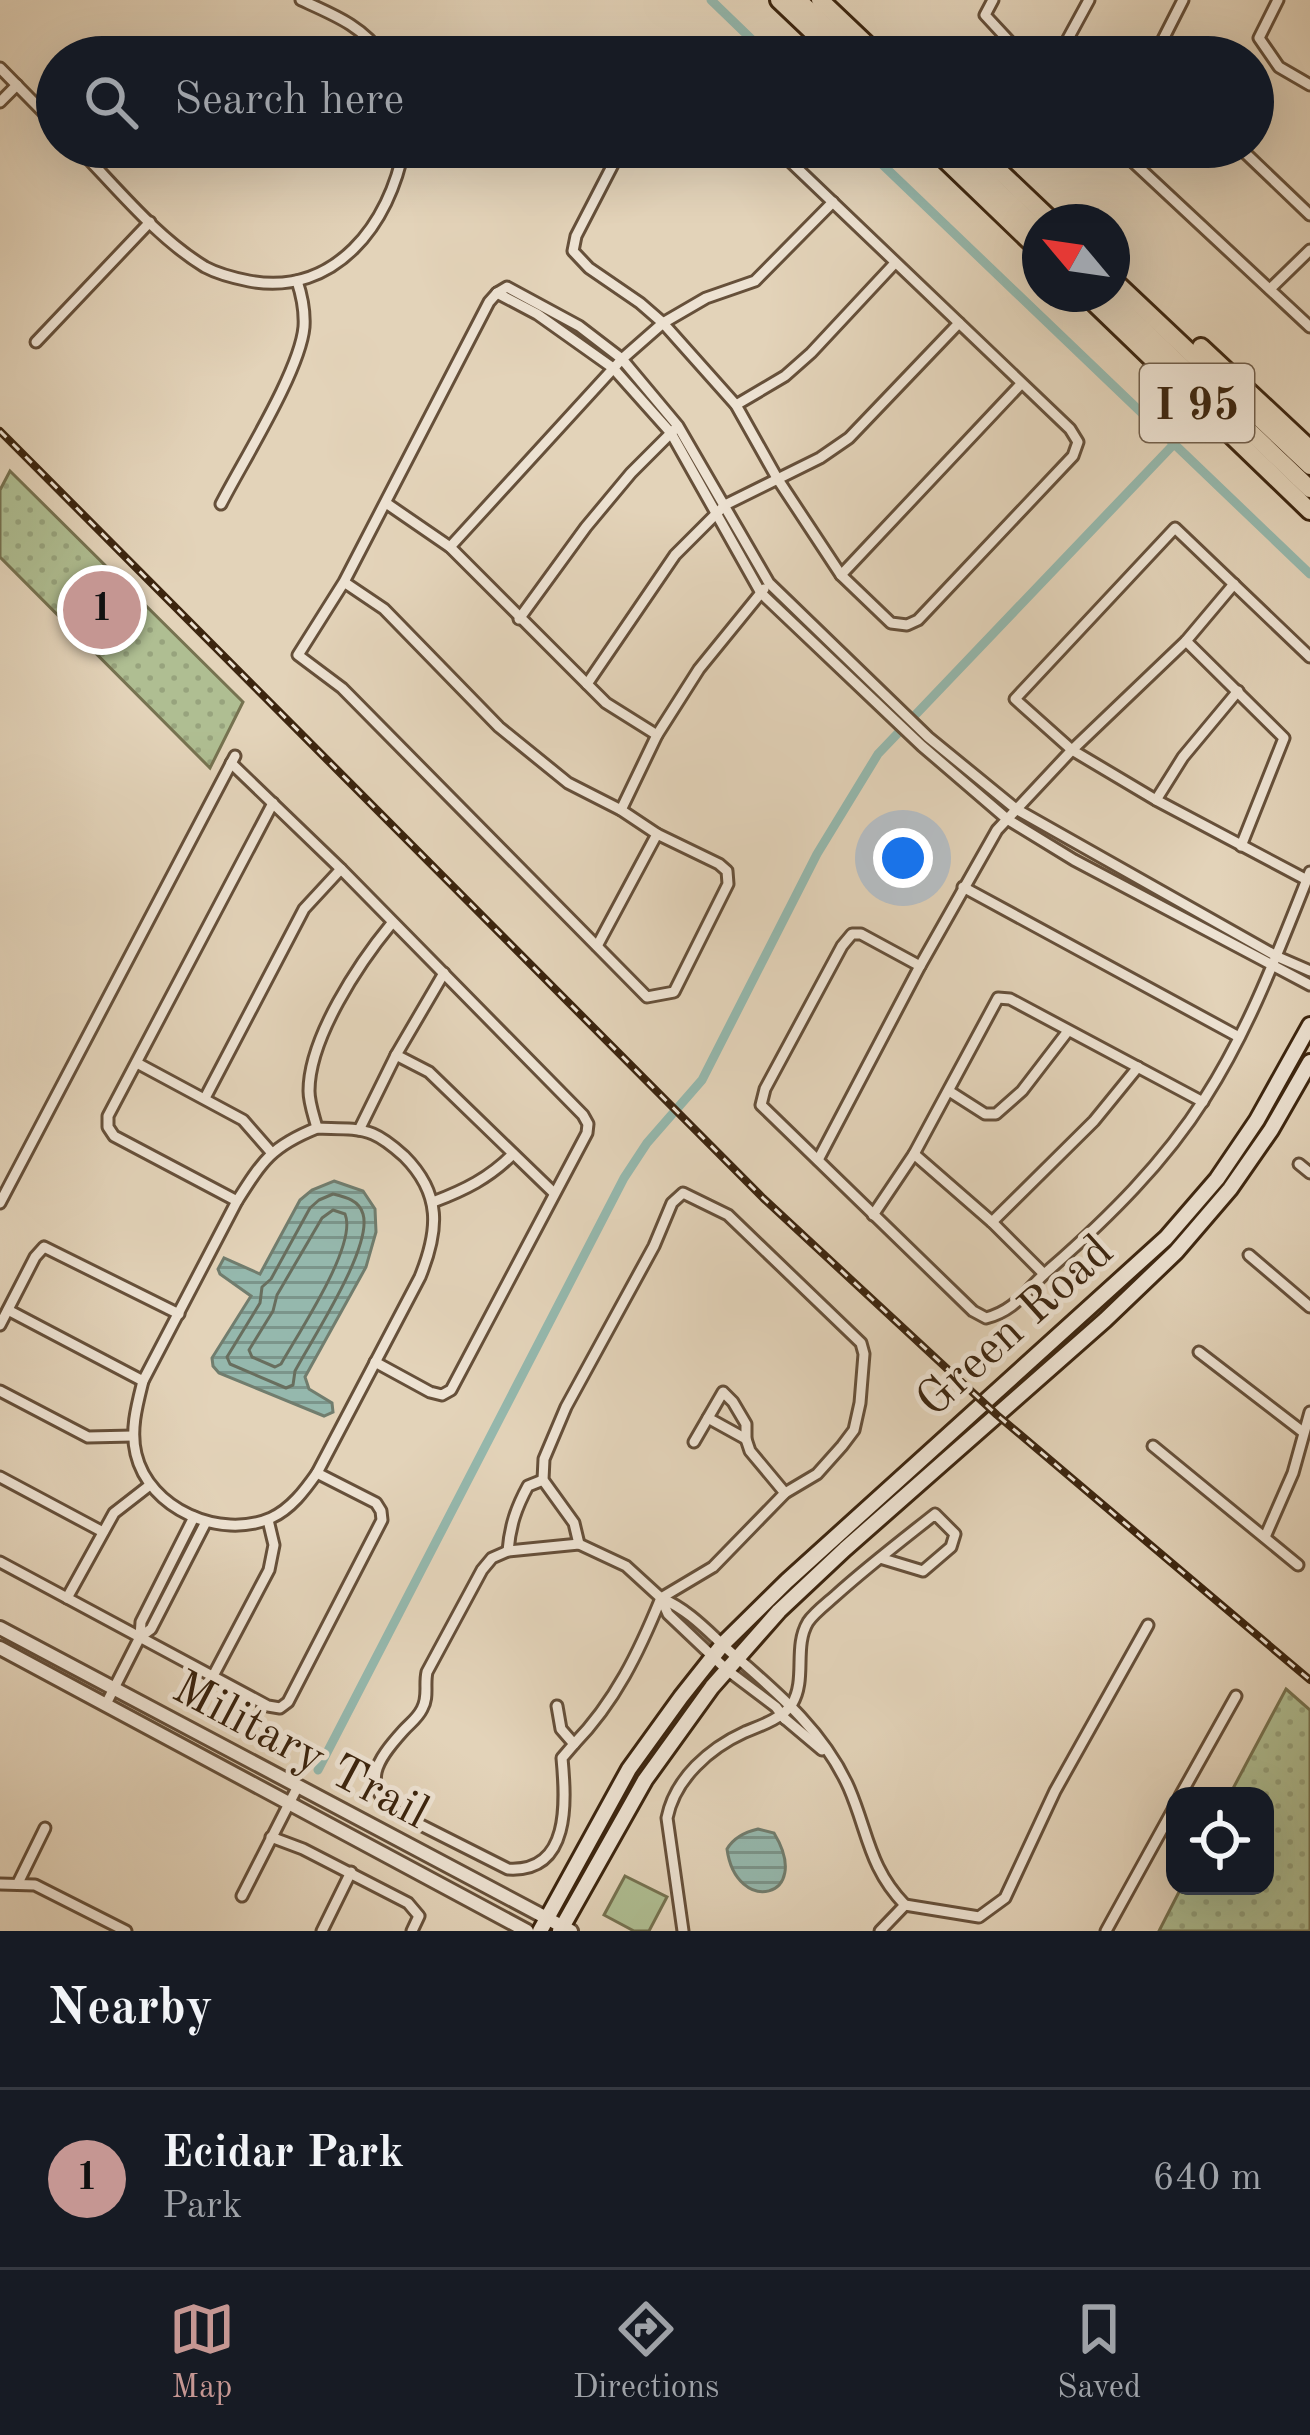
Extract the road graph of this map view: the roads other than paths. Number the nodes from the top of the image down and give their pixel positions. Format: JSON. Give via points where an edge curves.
{"nodes":[{"id":1,"x":301,"y":0,"type":"edge"},
{"id":2,"x":779,"y":0,"type":"edge"},
{"id":3,"x":799,"y":0,"type":"edge"},
{"id":4,"x":820,"y":0,"type":"edge"},
{"id":5,"x":836,"y":0,"type":"edge"},
{"id":6,"x":993,"y":0,"type":"edge"},
{"id":7,"x":1089,"y":0,"type":"edge"},
{"id":8,"x":1183,"y":0,"type":"edge"},
{"id":9,"x":1278,"y":0,"type":"edge"},
{"id":10,"x":368,"y":36,"type":"edge"},
{"id":11,"x":816,"y":36,"type":"edge"},
{"id":12,"x":836,"y":36,"type":"edge"},
{"id":13,"x":858,"y":36,"type":"edge"},
{"id":14,"x":874,"y":36,"type":"edge"},
{"id":15,"x":1004,"y":36,"type":"edge"},
{"id":16,"x":1069,"y":36,"type":"edge"},
{"id":17,"x":1165,"y":36,"type":"edge"},
{"id":18,"x":1260,"y":36,"type":"edge"},
{"id":19,"x":1274,"y":60,"type":"edge"},
{"id":20,"x":0,"y":68,"type":"edge"},
{"id":21,"x":17,"y":85,"type":"junction"},
{"id":22,"x":1310,"y":85,"type":"edge"},
{"id":23,"x":0,"y":102,"type":"edge"},
{"id":24,"x":36,"y":104,"type":"edge"},
{"id":25,"x":97,"y":168,"type":"edge"},
{"id":26,"x":400,"y":168,"type":"edge"},
{"id":27,"x":611,"y":168,"type":"edge"},
{"id":28,"x":797,"y":168,"type":"edge"},
{"id":29,"x":954,"y":168,"type":"edge"},
{"id":30,"x":974,"y":168,"type":"edge"},
{"id":31,"x":996,"y":168,"type":"edge"},
{"id":32,"x":1012,"y":168,"type":"edge"},
{"id":33,"x":1140,"y":168,"type":"edge"},
{"id":34,"x":1261,"y":168,"type":"edge"},
{"id":35,"x":832,"y":202,"type":"junction"},
{"id":36,"x":1034,"y":204,"type":"edge"},
{"id":37,"x":1049,"y":204,"type":"edge"},
{"id":38,"x":1022,"y":214,"type":"edge"},
{"id":39,"x":1310,"y":215,"type":"edge"},
{"id":40,"x":150,"y":222,"type":"junction"},
{"id":41,"x":1022,"y":234,"type":"edge"},
{"id":42,"x":1310,"y":250,"type":"edge"},
{"id":43,"x":895,"y":263,"type":"junction"},
{"id":44,"x":298,"y":280,"type":"junction"},
{"id":45,"x":1130,"y":281,"type":"edge"},
{"id":46,"x":1270,"y":289,"type":"junction"},
{"id":47,"x":496,"y":292,"type":"junction"},
{"id":48,"x":1130,"y":296,"type":"edge"},
{"id":49,"x":1104,"y":312,"type":"edge"},
{"id":50,"x":1125,"y":312,"type":"edge"},
{"id":51,"x":663,"y":323,"type":"junction"},
{"id":52,"x":959,"y":323,"type":"junction"},
{"id":53,"x":1310,"y":327,"type":"edge"},
{"id":54,"x":36,"y":342,"type":"dead end"},
{"id":55,"x":622,"y":358,"type":"junction"},
{"id":56,"x":613,"y":368,"type":"junction"},
{"id":57,"x":1021,"y":384,"type":"junction"},
{"id":58,"x":736,"y":405,"type":"junction"},
{"id":59,"x":675,"y":430,"type":"junction"},
{"id":60,"x":1310,"y":449,"type":"edge"},
{"id":61,"x":1310,"y":466,"type":"edge"},
{"id":62,"x":777,"y":478,"type":"junction"},
{"id":63,"x":1310,"y":489,"type":"edge"},
{"id":64,"x":386,"y":503,"type":"junction"},
{"id":65,"x":220,"y":504,"type":"dead end"},
{"id":66,"x":725,"y":505,"type":"junction"},
{"id":67,"x":1310,"y":511,"type":"edge"},
{"id":68,"x":715,"y":514,"type":"junction"},
{"id":69,"x":450,"y":547,"type":"junction"},
{"id":70,"x":841,"y":575,"type":"junction"},
{"id":71,"x":344,"y":582,"type":"junction"},
{"id":72,"x":769,"y":583,"type":"junction"},
{"id":73,"x":1234,"y":584,"type":"junction"},
{"id":74,"x":760,"y":593,"type":"junction"},
{"id":75,"x":519,"y":619,"type":"junction"},
{"id":76,"x":1186,"y":641,"type":"junction"},
{"id":77,"x":1310,"y":657,"type":"edge"},
{"id":78,"x":587,"y":684,"type":"junction"},
{"id":79,"x":1238,"y":691,"type":"junction"},
{"id":80,"x":894,"y":712,"type":"junction"},
{"id":81,"x":657,"y":735,"type":"junction"},
{"id":82,"x":920,"y":736,"type":"junction"},
{"id":83,"x":1072,"y":750,"type":"junction"},
{"id":84,"x":1156,"y":800,"type":"junction"},
{"id":85,"x":273,"y":803,"type":"junction"},
{"id":86,"x":1016,"y":809,"type":"junction"},
{"id":87,"x":620,"y":810,"type":"junction"},
{"id":88,"x":1007,"y":819,"type":"junction"},
{"id":89,"x":657,"y":834,"type":"junction"},
{"id":90,"x":1240,"y":846,"type":"junction"},
{"id":91,"x":341,"y":868,"type":"junction"},
{"id":92,"x":1308,"y":876,"type":"edge"},
{"id":93,"x":963,"y":887,"type":"junction"},
{"id":94,"x":392,"y":923,"type":"junction"},
{"id":95,"x":597,"y":946,"type":"junction"},
{"id":96,"x":1276,"y":962,"type":"junction"},
{"id":97,"x":920,"y":967,"type":"junction"},
{"id":98,"x":1310,"y":971,"type":"edge"},
{"id":99,"x":444,"y":973,"type":"junction"},
{"id":100,"x":1310,"y":985,"type":"edge"},
{"id":101,"x":1310,"y":1025,"type":"edge"},
{"id":102,"x":1068,"y":1030,"type":"junction"},
{"id":103,"x":1239,"y":1037,"type":"junction"},
{"id":104,"x":396,"y":1055,"type":"junction"},
{"id":105,"x":1310,"y":1062,"type":"edge"},
{"id":106,"x":137,"y":1063,"type":"junction"},
{"id":107,"x":1138,"y":1067,"type":"junction"},
{"id":108,"x":949,"y":1091,"type":"junction"},
{"id":109,"x":205,"y":1098,"type":"junction"},
{"id":110,"x":1203,"y":1102,"type":"junction"},
{"id":111,"x":317,"y":1128,"type":"junction"},
{"id":112,"x":359,"y":1130,"type":"junction"},
{"id":113,"x":271,"y":1152,"type":"junction"},
{"id":114,"x":513,"y":1154,"type":"junction"},
{"id":115,"x":914,"y":1154,"type":"junction"},
{"id":116,"x":818,"y":1160,"type":"junction"},
{"id":117,"x":1299,"y":1164,"type":"dead end"},
{"id":118,"x":1310,"y":1173,"type":"edge"},
{"id":119,"x":554,"y":1193,"type":"junction"},
{"id":120,"x":238,"y":1201,"type":"junction"},
{"id":121,"x":433,"y":1202,"type":"junction"},
{"id":122,"x":0,"y":1203,"type":"edge"},
{"id":123,"x":874,"y":1215,"type":"junction"},
{"id":124,"x":992,"y":1222,"type":"junction"},
{"id":125,"x":1249,"y":1255,"type":"dead end"},
{"id":126,"x":1044,"y":1274,"type":"junction"},
{"id":127,"x":1310,"y":1307,"type":"edge"},
{"id":128,"x":8,"y":1310,"type":"junction"},
{"id":129,"x":179,"y":1314,"type":"junction"},
{"id":130,"x":0,"y":1325,"type":"edge"},
{"id":131,"x":1199,"y":1352,"type":"dead end"},
{"id":132,"x":375,"y":1362,"type":"junction"},
{"id":133,"x":143,"y":1381,"type":"junction"},
{"id":134,"x":0,"y":1391,"type":"edge"},
{"id":135,"x":1310,"y":1412,"type":"edge"},
{"id":136,"x":708,"y":1418,"type":"junction"},
{"id":137,"x":1303,"y":1432,"type":"junction"},
{"id":138,"x":133,"y":1436,"type":"junction"},
{"id":139,"x":746,"y":1439,"type":"junction"},
{"id":140,"x":694,"y":1442,"type":"dead end"},
{"id":141,"x":1153,"y":1446,"type":"dead end"},
{"id":142,"x":317,"y":1473,"type":"junction"},
{"id":143,"x":0,"y":1478,"type":"edge"},
{"id":144,"x":543,"y":1480,"type":"junction"},
{"id":145,"x":150,"y":1485,"type":"junction"},
{"id":146,"x":785,"y":1492,"type":"junction"},
{"id":147,"x":194,"y":1517,"type":"junction"},
{"id":148,"x":268,"y":1520,"type":"junction"},
{"id":149,"x":206,"y":1522,"type":"junction"},
{"id":150,"x":103,"y":1532,"type":"junction"},
{"id":151,"x":1265,"y":1537,"type":"junction"},
{"id":152,"x":579,"y":1544,"type":"junction"},
{"id":153,"x":508,"y":1551,"type":"junction"},
{"id":154,"x":880,"y":1558,"type":"junction"},
{"id":155,"x":0,"y":1562,"type":"edge"},
{"id":156,"x":1298,"y":1564,"type":"dead end"},
{"id":157,"x":67,"y":1598,"type":"junction"},
{"id":158,"x":661,"y":1598,"type":"junction"},
{"id":159,"x":1148,"y":1625,"type":"dead end"},
{"id":160,"x":0,"y":1628,"type":"edge"},
{"id":161,"x":140,"y":1637,"type":"junction"},
{"id":162,"x":0,"y":1648,"type":"edge"},
{"id":163,"x":718,"y":1650,"type":"junction"},
{"id":164,"x":732,"y":1664,"type":"junction"},
{"id":165,"x":213,"y":1676,"type":"junction"},
{"id":166,"x":114,"y":1689,"type":"junction"},
{"id":167,"x":1235,"y":1696,"type":"dead end"},
{"id":168,"x":106,"y":1704,"type":"junction"},
{"id":169,"x":557,"y":1706,"type":"dead end"},
{"id":170,"x":784,"y":1713,"type":"junction"},
{"id":171,"x":574,"y":1744,"type":"junction"},
{"id":172,"x":1185,"y":1787,"type":"edge"},
{"id":173,"x":297,"y":1788,"type":"junction"},
{"id":174,"x":290,"y":1802,"type":"junction"},
{"id":175,"x":1166,"y":1822,"type":"edge"},
{"id":176,"x":45,"y":1828,"type":"dead end"},
{"id":177,"x":271,"y":1837,"type":"junction"},
{"id":178,"x":351,"y":1873,"type":"junction"},
{"id":179,"x":18,"y":1883,"type":"junction"},
{"id":180,"x":0,"y":1884,"type":"edge"},
{"id":181,"x":242,"y":1896,"type":"dead end"},
{"id":182,"x":905,"y":1905,"type":"junction"},
{"id":183,"x":544,"y":1925,"type":"edge"},
{"id":184,"x":564,"y":1930,"type":"edge"},
{"id":185,"x":125,"y":1931,"type":"edge"},
{"id":186,"x":322,"y":1931,"type":"edge"},
{"id":187,"x":412,"y":1931,"type":"edge"},
{"id":188,"x":527,"y":1931,"type":"edge"},
{"id":189,"x":683,"y":1931,"type":"edge"},
{"id":190,"x":880,"y":1931,"type":"edge"},
{"id":191,"x":1106,"y":1931,"type":"edge"}],
"edges":[{"from":1,"to":10,"type":"street"},
{"from":2,"to":11,"type":"highway"},
{"from":3,"to":12,"type":"highway"},
{"from":4,"to":13,"type":"highway"},
{"from":5,"to":14,"type":"highway"},
{"from":6,"to":15,"type":"street","via":[[985,15]]},
{"from":7,"to":16,"type":"street"},
{"from":8,"to":17,"type":"street"},
{"from":9,"to":18,"type":"street"},
{"from":19,"to":22,"type":"street"},
{"from":20,"to":21,"type":"street"},
{"from":21,"to":23,"type":"street"},
{"from":21,"to":24,"type":"street"},
{"from":25,"to":40,"type":"street"},
{"from":26,"to":44,"type":"street","via":[[364,237],[337,264]]},
{"from":27,"to":51,"type":"street","via":[[573,250]]},
{"from":28,"to":35,"type":"street"},
{"from":29,"to":41,"type":"highway"},
{"from":30,"to":38,"type":"highway"},
{"from":31,"to":36,"type":"highway"},
{"from":32,"to":37,"type":"highway"},
{"from":33,"to":46,"type":"street"},
{"from":34,"to":39,"type":"street"},
{"from":35,"to":43,"type":"street"},
{"from":35,"to":51,"type":"street","via":[[755,281]]},
{"from":40,"to":44,"type":"street","via":[[210,270],[274,285]]},
{"from":40,"to":54,"type":"street"},
{"from":42,"to":46,"type":"street"},
{"from":43,"to":52,"type":"street"},
{"from":43,"to":58,"type":"street","via":[[811,353]]},
{"from":44,"to":65,"type":"street","via":[[302,339]]},
{"from":45,"to":60,"type":"highway","number":"I 95"},
{"from":46,"to":53,"type":"street"},
{"from":47,"to":55,"type":"street","via":[[507,287]]},
{"from":47,"to":56,"type":"street"},
{"from":47,"to":64,"type":"street"},
{"from":48,"to":61,"type":"highway"},
{"from":49,"to":67,"type":"highway","number":"I 95"},
{"from":50,"to":63,"type":"highway"},
{"from":51,"to":55,"type":"street"},
{"from":51,"to":58,"type":"street"},
{"from":52,"to":57,"type":"street"},
{"from":52,"to":62,"type":"street","via":[[849,438]]},
{"from":55,"to":56,"type":"street"},
{"from":55,"to":59,"type":"street"},
{"from":56,"to":59,"type":"street"},
{"from":56,"to":69,"type":"street"},
{"from":57,"to":70,"type":"street"},
{"from":57,"to":70,"type":"street","via":[[1070,429],[1078,442],[1073,456],[918,620],[891,623]]},
{"from":58,"to":62,"type":"street"},
{"from":59,"to":66,"type":"street"},
{"from":59,"to":68,"type":"street"},
{"from":59,"to":75,"type":"street","via":[[586,527]]},
{"from":62,"to":66,"type":"street"},
{"from":62,"to":70,"type":"street"},
{"from":64,"to":69,"type":"street"},
{"from":64,"to":71,"type":"street"},
{"from":66,"to":68,"type":"street"},
{"from":66,"to":72,"type":"street"},
{"from":68,"to":74,"type":"street"},
{"from":68,"to":78,"type":"street","via":[[675,555]]},
{"from":69,"to":75,"type":"street"},
{"from":71,"to":87,"type":"street","via":[[384,609],[499,727],[568,783]]},
{"from":71,"to":95,"type":"street","via":[[298,655],[342,688]]},
{"from":72,"to":74,"type":"street"},
{"from":72,"to":80,"type":"street"},
{"from":73,"to":76,"type":"street"},
{"from":73,"to":77,"type":"street"},
{"from":73,"to":83,"type":"street","via":[[1175,528],[1015,699]]},
{"from":74,"to":80,"type":"street"},
{"from":74,"to":81,"type":"street"},
{"from":75,"to":78,"type":"street"},
{"from":76,"to":79,"type":"street"},
{"from":76,"to":83,"type":"street"},
{"from":78,"to":81,"type":"street"},
{"from":79,"to":84,"type":"street"},
{"from":79,"to":90,"type":"street","via":[[1284,737]]},
{"from":80,"to":82,"type":"street"},
{"from":81,"to":87,"type":"street"},
{"from":82,"to":86,"type":"street"},
{"from":82,"to":88,"type":"street"},
{"from":83,"to":84,"type":"street"},
{"from":83,"to":86,"type":"street"},
{"from":84,"to":90,"type":"street"},
{"from":85,"to":91,"type":"street"},
{"from":85,"to":106,"type":"street"},
{"from":85,"to":122,"type":"street","via":[[233,760]]},
{"from":86,"to":88,"type":"street"},
{"from":86,"to":96,"type":"street"},
{"from":87,"to":89,"type":"street"},
{"from":88,"to":93,"type":"street"},
{"from":88,"to":96,"type":"street"},
{"from":89,"to":95,"type":"street"},
{"from":89,"to":95,"type":"street","via":[[727,871],[728,884],[674,992],[647,997]]},
{"from":90,"to":92,"type":"street"},
{"from":91,"to":94,"type":"street"},
{"from":91,"to":109,"type":"street","via":[[304,909]]},
{"from":92,"to":96,"type":"street"},
{"from":93,"to":97,"type":"street"},
{"from":93,"to":103,"type":"street"},
{"from":94,"to":99,"type":"street"},
{"from":94,"to":111,"type":"street","via":[[322,1035],[308,1095]]},
{"from":96,"to":98,"type":"street"},
{"from":96,"to":100,"type":"street"},
{"from":96,"to":103,"type":"street"},
{"from":97,"to":116,"type":"street"},
{"from":97,"to":116,"type":"street","via":[[852,934],[765,1089],[760,1105]]},
{"from":99,"to":104,"type":"street"},
{"from":99,"to":119,"type":"street","via":[[588,1124]]},
{"from":101,"to":163,"type":"main road","name":"Green Road","via":[[1244,1139],[1166,1238]]},
{"from":102,"to":107,"type":"street"},
{"from":102,"to":108,"type":"street","via":[[996,1114]]},
{"from":102,"to":108,"type":"street","via":[[998,998]]},
{"from":103,"to":110,"type":"street"},
{"from":104,"to":112,"type":"street"},
{"from":104,"to":114,"type":"street","via":[[430,1072]]},
{"from":105,"to":164,"type":"main road","name":"Green Road","via":[[1258,1150],[1176,1252],[845,1549]]},
{"from":106,"to":109,"type":"street"},
{"from":106,"to":120,"type":"street","via":[[108,1116],[114,1136]]},
{"from":107,"to":110,"type":"street"},
{"from":107,"to":124,"type":"street"},
{"from":108,"to":115,"type":"street"},
{"from":109,"to":113,"type":"street","via":[[243,1120]]},
{"from":110,"to":126,"type":"street","via":[[1097,1228]]},
{"from":111,"to":112,"type":"street"},
{"from":111,"to":113,"type":"street"},
{"from":112,"to":121,"type":"street","via":[[409,1162]]},
{"from":113,"to":120,"type":"street"},
{"from":114,"to":119,"type":"street"},
{"from":114,"to":121,"type":"street","via":[[473,1186]]},
{"from":115,"to":123,"type":"street"},
{"from":115,"to":124,"type":"street"},
{"from":116,"to":123,"type":"street"},
{"from":117,"to":118,"type":"street"},
{"from":119,"to":132,"type":"street","via":[[451,1390],[430,1392]]},
{"from":120,"to":129,"type":"street"},
{"from":121,"to":132,"type":"street","via":[[432,1247]]},
{"from":123,"to":126,"type":"street","via":[[986,1318],[1005,1313]]},
{"from":124,"to":126,"type":"street"},
{"from":125,"to":127,"type":"street"},
{"from":128,"to":129,"type":"street","via":[[44,1246]]},
{"from":128,"to":130,"type":"street"},
{"from":128,"to":133,"type":"street"},
{"from":129,"to":133,"type":"street"},
{"from":131,"to":137,"type":"street"},
{"from":132,"to":142,"type":"street"},
{"from":133,"to":138,"type":"street"},
{"from":134,"to":138,"type":"street","via":[[88,1437]]},
{"from":135,"to":137,"type":"street"},
{"from":136,"to":139,"type":"street"},
{"from":136,"to":139,"type":"street","via":[[723,1392],[746,1424]]},
{"from":136,"to":140,"type":"street"},
{"from":137,"to":151,"type":"street"},
{"from":138,"to":145,"type":"street"},
{"from":139,"to":146,"type":"street"},
{"from":141,"to":151,"type":"street"},
{"from":142,"to":148,"type":"street"},
{"from":142,"to":165,"type":"street","via":[[376,1503],[382,1520],[288,1702],[268,1706]]},
{"from":143,"to":150,"type":"street"},
{"from":144,"to":146,"type":"street","via":[[566,1407],[682,1193],[728,1215],[861,1343],[854,1430],[817,1474]]},
{"from":144,"to":152,"type":"street"},
{"from":144,"to":153,"type":"street","via":[[528,1486],[519,1504]]},
{"from":145,"to":147,"type":"street"},
{"from":145,"to":150,"type":"street"},
{"from":146,"to":158,"type":"street","via":[[712,1567]]},
{"from":147,"to":149,"type":"street"},
{"from":147,"to":161,"type":"street"},
{"from":148,"to":149,"type":"street"},
{"from":148,"to":165,"type":"street","via":[[269,1570]]},
{"from":149,"to":161,"type":"street","via":[[152,1629]]},
{"from":150,"to":157,"type":"street"},
{"from":151,"to":156,"type":"street"},
{"from":152,"to":153,"type":"street"},
{"from":152,"to":158,"type":"street","via":[[626,1566]]},
{"from":153,"to":171,"type":"street","via":[[482,1570],[428,1672],[427,1702],[386,1754],[374,1789],[395,1812],[523,1870],[539,1864],[564,1823],[562,1758]]},
{"from":154,"to":154,"type":"street","via":[[923,1571],[956,1534],[935,1514]]},
{"from":154,"to":170,"type":"street","via":[[808,1623],[800,1680]]},
{"from":155,"to":157,"type":"street"},
{"from":157,"to":161,"type":"street"},
{"from":158,"to":163,"type":"street","via":[[668,1614]]},
{"from":158,"to":171,"type":"street","via":[[616,1693]]},
{"from":159,"to":182,"type":"street","via":[[1005,1898],[980,1917]]},
{"from":160,"to":166,"type":"street","name":"Military Trail"},
{"from":161,"to":165,"type":"street"},
{"from":161,"to":166,"type":"street"},
{"from":162,"to":168,"type":"street","name":"Military Trail"},
{"from":163,"to":164,"type":"street"},
{"from":163,"to":183,"type":"main road","name":"Green Road","via":[[629,1768]]},
{"from":164,"to":170,"type":"street"},
{"from":164,"to":170,"type":"street"},
{"from":164,"to":184,"type":"main road","name":"Green Road","via":[[645,1780]]},
{"from":166,"to":168,"type":"street"},
{"from":166,"to":173,"type":"street","name":"Military Trail"},
{"from":167,"to":172,"type":"street"},
{"from":168,"to":174,"type":"street","name":"Military Trail"},
{"from":169,"to":171,"type":"street"},
{"from":170,"to":182,"type":"street","via":[[831,1756],[877,1869]]},
{"from":170,"to":189,"type":"street","via":[[727,1741],[670,1802]]},
{"from":173,"to":174,"type":"street"},
{"from":173,"to":183,"type":"street","name":"Military Trail"},
{"from":174,"to":177,"type":"street"},
{"from":174,"to":188,"type":"street","name":"Military Trail"},
{"from":175,"to":191,"type":"street"},
{"from":176,"to":179,"type":"street"},
{"from":177,"to":178,"type":"street"},
{"from":177,"to":181,"type":"street"},
{"from":178,"to":186,"type":"street"},
{"from":178,"to":187,"type":"street","via":[[408,1903],[419,1916]]},
{"from":179,"to":180,"type":"street"},
{"from":179,"to":185,"type":"street"},
{"from":182,"to":190,"type":"street"},
{"from":183,"to":184,"type":"street","name":"Military Trail"}]}
